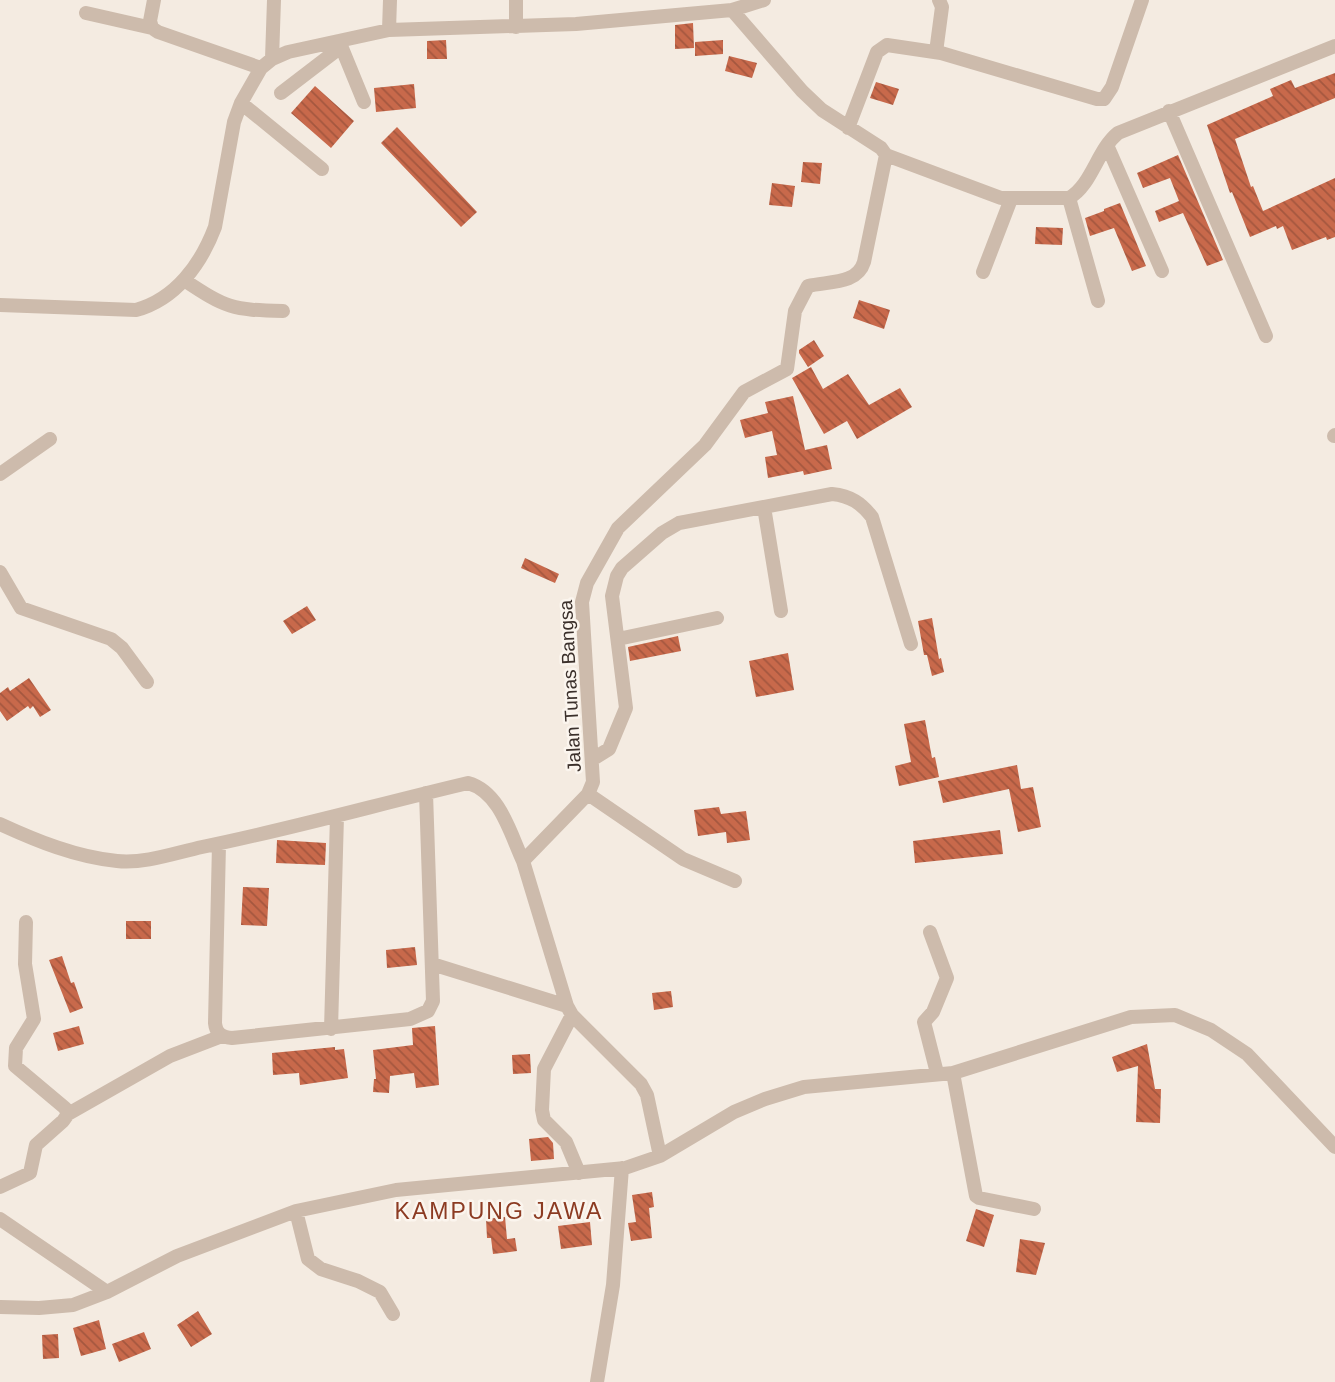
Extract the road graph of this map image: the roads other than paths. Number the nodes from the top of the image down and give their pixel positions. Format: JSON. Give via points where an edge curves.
{"nodes":[{"id":1,"x":154,"y":0,"type":"edge"},
{"id":2,"x":274,"y":0,"type":"edge"},
{"id":3,"x":390,"y":0,"type":"edge"},
{"id":4,"x":516,"y":0,"type":"edge"},
{"id":5,"x":764,"y":0,"type":"edge"},
{"id":6,"x":939,"y":0,"type":"edge"},
{"id":7,"x":1142,"y":0,"type":"edge"},
{"id":8,"x":732,"y":10,"type":"junction"},
{"id":9,"x":86,"y":13,"type":"dead end"},
{"id":10,"x":516,"y":27,"type":"junction"},
{"id":11,"x":152,"y":28,"type":"junction"},
{"id":12,"x":389,"y":30,"type":"junction"},
{"id":13,"x":340,"y":43,"type":"junction"},
{"id":14,"x":1335,"y":46,"type":"edge"},
{"id":15,"x":936,"y":52,"type":"junction"},
{"id":16,"x":266,"y":64,"type":"junction"},
{"id":17,"x":281,"y":93,"type":"dead end"},
{"id":18,"x":363,"y":102,"type":"dead end"},
{"id":19,"x":240,"y":103,"type":"junction"},
{"id":20,"x":1169,"y":111,"type":"junction"},
{"id":21,"x":848,"y":128,"type":"junction"},
{"id":22,"x":1107,"y":145,"type":"junction"},
{"id":23,"x":886,"y":155,"type":"junction"},
{"id":24,"x":321,"y":169,"type":"dead end"},
{"id":25,"x":1069,"y":198,"type":"junction"},
{"id":26,"x":1011,"y":199,"type":"junction"},
{"id":27,"x":1163,"y":271,"type":"dead end"},
{"id":28,"x":983,"y":272,"type":"dead end"},
{"id":29,"x":184,"y":279,"type":"junction"},
{"id":30,"x":1098,"y":302,"type":"dead end"},
{"id":31,"x":0,"y":305,"type":"edge"},
{"id":32,"x":283,"y":311,"type":"dead end"},
{"id":33,"x":1266,"y":336,"type":"dead end"},
{"id":34,"x":50,"y":439,"type":"dead end"},
{"id":35,"x":0,"y":474,"type":"edge"},
{"id":36,"x":764,"y":507,"type":"junction"},
{"id":37,"x":0,"y":572,"type":"edge"},
{"id":38,"x":781,"y":611,"type":"dead end"},
{"id":39,"x":717,"y":618,"type":"dead end"},
{"id":40,"x":618,"y":639,"type":"junction"},
{"id":41,"x":911,"y":644,"type":"dead end"},
{"id":42,"x":147,"y":682,"type":"dead end"},
{"id":43,"x":593,"y":759,"type":"junction"},
{"id":44,"x":426,"y":793,"type":"junction"},
{"id":45,"x":589,"y":793,"type":"junction"},
{"id":46,"x":337,"y":816,"type":"junction"},
{"id":47,"x":0,"y":824,"type":"edge"},
{"id":48,"x":219,"y":844,"type":"junction"},
{"id":49,"x":523,"y":861,"type":"junction"},
{"id":50,"x":735,"y":881,"type":"dead end"},
{"id":51,"x":26,"y":922,"type":"dead end"},
{"id":52,"x":930,"y":932,"type":"dead end"},
{"id":53,"x":432,"y":964,"type":"junction"},
{"id":54,"x":569,"y":1011,"type":"junction"},
{"id":55,"x":331,"y":1029,"type":"junction"},
{"id":56,"x":222,"y":1036,"type":"junction"},
{"id":57,"x":937,"y":1073,"type":"junction"},
{"id":58,"x":953,"y":1073,"type":"junction"},
{"id":59,"x":68,"y":1114,"type":"junction"},
{"id":60,"x":1335,"y":1146,"type":"edge"},
{"id":61,"x":660,"y":1156,"type":"junction"},
{"id":62,"x":622,"y":1168,"type":"junction"},
{"id":63,"x":579,"y":1173,"type":"junction"},
{"id":64,"x":0,"y":1186,"type":"edge"},
{"id":65,"x":1034,"y":1209,"type":"dead end"},
{"id":66,"x":296,"y":1211,"type":"junction"},
{"id":67,"x":0,"y":1219,"type":"edge"},
{"id":68,"x":107,"y":1292,"type":"junction"},
{"id":69,"x":0,"y":1307,"type":"edge"},
{"id":70,"x":393,"y":1314,"type":"dead end"},
{"id":71,"x":597,"y":1382,"type":"edge"}],
"edges":[{"from":1,"to":11,"type":"street"},
{"from":2,"to":16,"type":"street"},
{"from":3,"to":12,"type":"street"},
{"from":4,"to":10,"type":"street"},
{"from":5,"to":8,"type":"street"},
{"from":6,"to":15,"type":"street"},
{"from":7,"to":15,"type":"street","via":[[1104,99]]},
{"from":8,"to":10,"type":"street"},
{"from":8,"to":21,"type":"street","via":[[803,91]]},
{"from":9,"to":11,"type":"street"},
{"from":10,"to":12,"type":"street"},
{"from":11,"to":16,"type":"street"},
{"from":12,"to":13,"type":"street"},
{"from":13,"to":16,"type":"street","via":[[298,49]]},
{"from":13,"to":17,"type":"street"},
{"from":13,"to":18,"type":"street"},
{"from":14,"to":20,"type":"street"},
{"from":15,"to":21,"type":"street","via":[[882,47]]},
{"from":16,"to":19,"type":"street"},
{"from":19,"to":24,"type":"street"},
{"from":19,"to":29,"type":"street","via":[[215,226],[201,257]]},
{"from":20,"to":22,"type":"street","via":[[1118,133]]},
{"from":20,"to":33,"type":"street"},
{"from":21,"to":23,"type":"street"},
{"from":22,"to":25,"type":"street"},
{"from":22,"to":27,"type":"street"},
{"from":23,"to":26,"type":"street"},
{"from":23,"to":43,"type":"street","name":"Jalan Tunas Bangsa","via":[[860,272],[853,278],[808,286],[794,311],[788,369],[744,392],[705,445],[618,528],[587,583],[582,602]]},
{"from":25,"to":26,"type":"street"},
{"from":25,"to":30,"type":"street"},
{"from":26,"to":28,"type":"street"},
{"from":29,"to":31,"type":"street","via":[[162,299],[135,310]]},
{"from":29,"to":32,"type":"street","via":[[230,307]]},
{"from":34,"to":35,"type":"street"},
{"from":36,"to":38,"type":"street"},
{"from":36,"to":40,"type":"street","via":[[679,523],[622,568],[612,596]]},
{"from":36,"to":41,"type":"street","via":[[832,494],[862,505],[872,517]]},
{"from":37,"to":42,"type":"street","via":[[21,608],[111,639]]},
{"from":39,"to":40,"type":"street"},
{"from":40,"to":43,"type":"street","via":[[626,708],[609,749]]},
{"from":43,"to":45,"type":"street","name":"Jalan Tunas Bangsa"},
{"from":44,"to":46,"type":"street"},
{"from":44,"to":49,"type":"street","via":[[468,783],[482,789],[495,803]]},
{"from":44,"to":53,"type":"street"},
{"from":45,"to":49,"type":"street","name":"Jalan Tunas Bangsa"},
{"from":45,"to":50,"type":"street","via":[[683,859]]},
{"from":46,"to":48,"type":"street"},
{"from":46,"to":55,"type":"street"},
{"from":47,"to":48,"type":"street","via":[[41,843],[118,861]]},
{"from":48,"to":56,"type":"street","via":[[215,1023]]},
{"from":49,"to":54,"type":"street"},
{"from":51,"to":59,"type":"street","via":[[25,964],[34,1019],[16,1048],[15,1066]]},
{"from":52,"to":57,"type":"street","via":[[947,978],[924,1022]]},
{"from":53,"to":54,"type":"street"},
{"from":53,"to":55,"type":"street","via":[[433,1001],[428,1011],[410,1019]]},
{"from":54,"to":61,"type":"street","via":[[641,1084]]},
{"from":54,"to":63,"type":"street","via":[[544,1069],[542,1110],[544,1120],[566,1142]]},
{"from":55,"to":56,"type":"street"},
{"from":56,"to":59,"type":"street","via":[[170,1056]]},
{"from":57,"to":58,"type":"street"},
{"from":57,"to":61,"type":"street","via":[[804,1087],[734,1112]]},
{"from":58,"to":60,"type":"street","via":[[1131,1017],[1175,1015],[1211,1030],[1247,1054]]},
{"from":58,"to":65,"type":"street","via":[[976,1196]]},
{"from":59,"to":64,"type":"street","via":[[36,1145],[30,1173]]},
{"from":61,"to":62,"type":"street"},
{"from":62,"to":63,"type":"street"},
{"from":62,"to":71,"type":"street","via":[[613,1284]]},
{"from":63,"to":66,"type":"street","via":[[396,1190]]},
{"from":66,"to":68,"type":"street","via":[[177,1256]]},
{"from":66,"to":70,"type":"street","via":[[308,1259],[321,1269],[380,1292]]},
{"from":67,"to":68,"type":"street"},
{"from":68,"to":69,"type":"street","via":[[73,1305]]}]}
